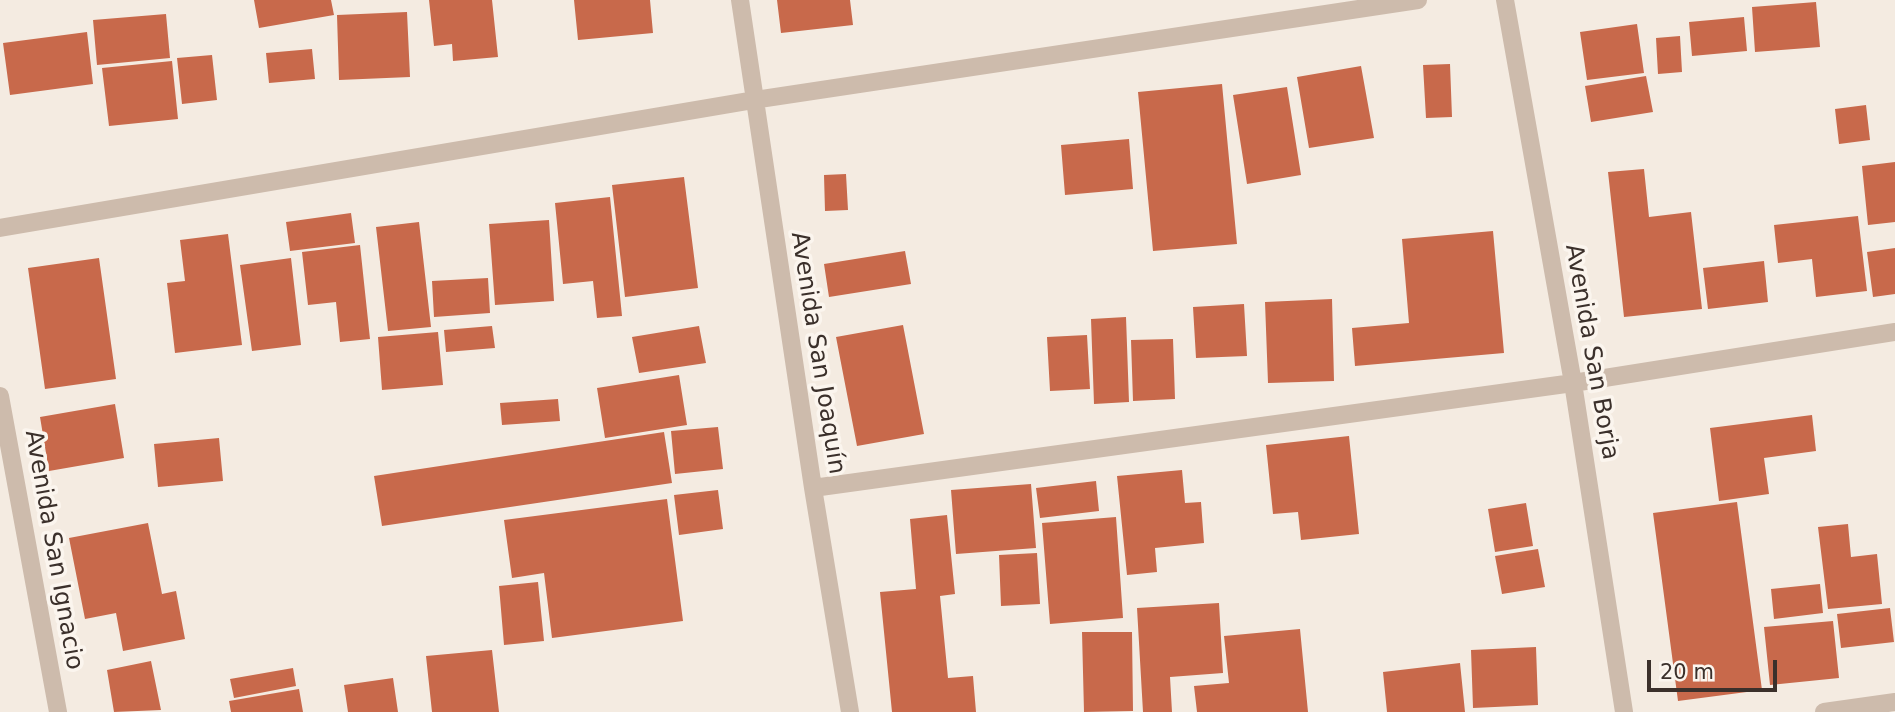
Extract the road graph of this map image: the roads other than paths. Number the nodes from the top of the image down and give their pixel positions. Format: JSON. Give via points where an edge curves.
{"nodes":[{"id":1,"x":740,"y":0,"type":"edge"},
{"id":2,"x":1418,"y":0,"type":"edge"},
{"id":3,"x":1505,"y":0,"type":"edge"},
{"id":4,"x":754,"y":100,"type":"junction"},
{"id":5,"x":0,"y":228,"type":"edge"},
{"id":6,"x":1895,"y":332,"type":"edge"},
{"id":7,"x":1573,"y":383,"type":"junction"},
{"id":8,"x":0,"y":396,"type":"edge"},
{"id":9,"x":813,"y":488,"type":"junction"},
{"id":10,"x":1895,"y":702,"type":"edge"},
{"id":11,"x":58,"y":712,"type":"edge"},
{"id":12,"x":850,"y":712,"type":"edge"},
{"id":13,"x":1624,"y":712,"type":"edge"},
{"id":14,"x":1824,"y":712,"type":"edge"}],
"edges":[{"from":1,"to":4,"type":"street","name":"Avenida San Joaquín"},
{"from":2,"to":4,"type":"street"},
{"from":3,"to":7,"type":"street","name":"Avenida San Borja"},
{"from":4,"to":5,"type":"street"},
{"from":4,"to":9,"type":"street","name":"Avenida San Joaquín"},
{"from":6,"to":7,"type":"street"},
{"from":7,"to":9,"type":"street"},
{"from":7,"to":13,"type":"street","name":"Avenida San Borja"},
{"from":8,"to":11,"type":"street","name":"Avenida San Ignacio"},
{"from":9,"to":12,"type":"street","name":"Avenida San Joaquín"},
{"from":10,"to":14,"type":"street"}]}
